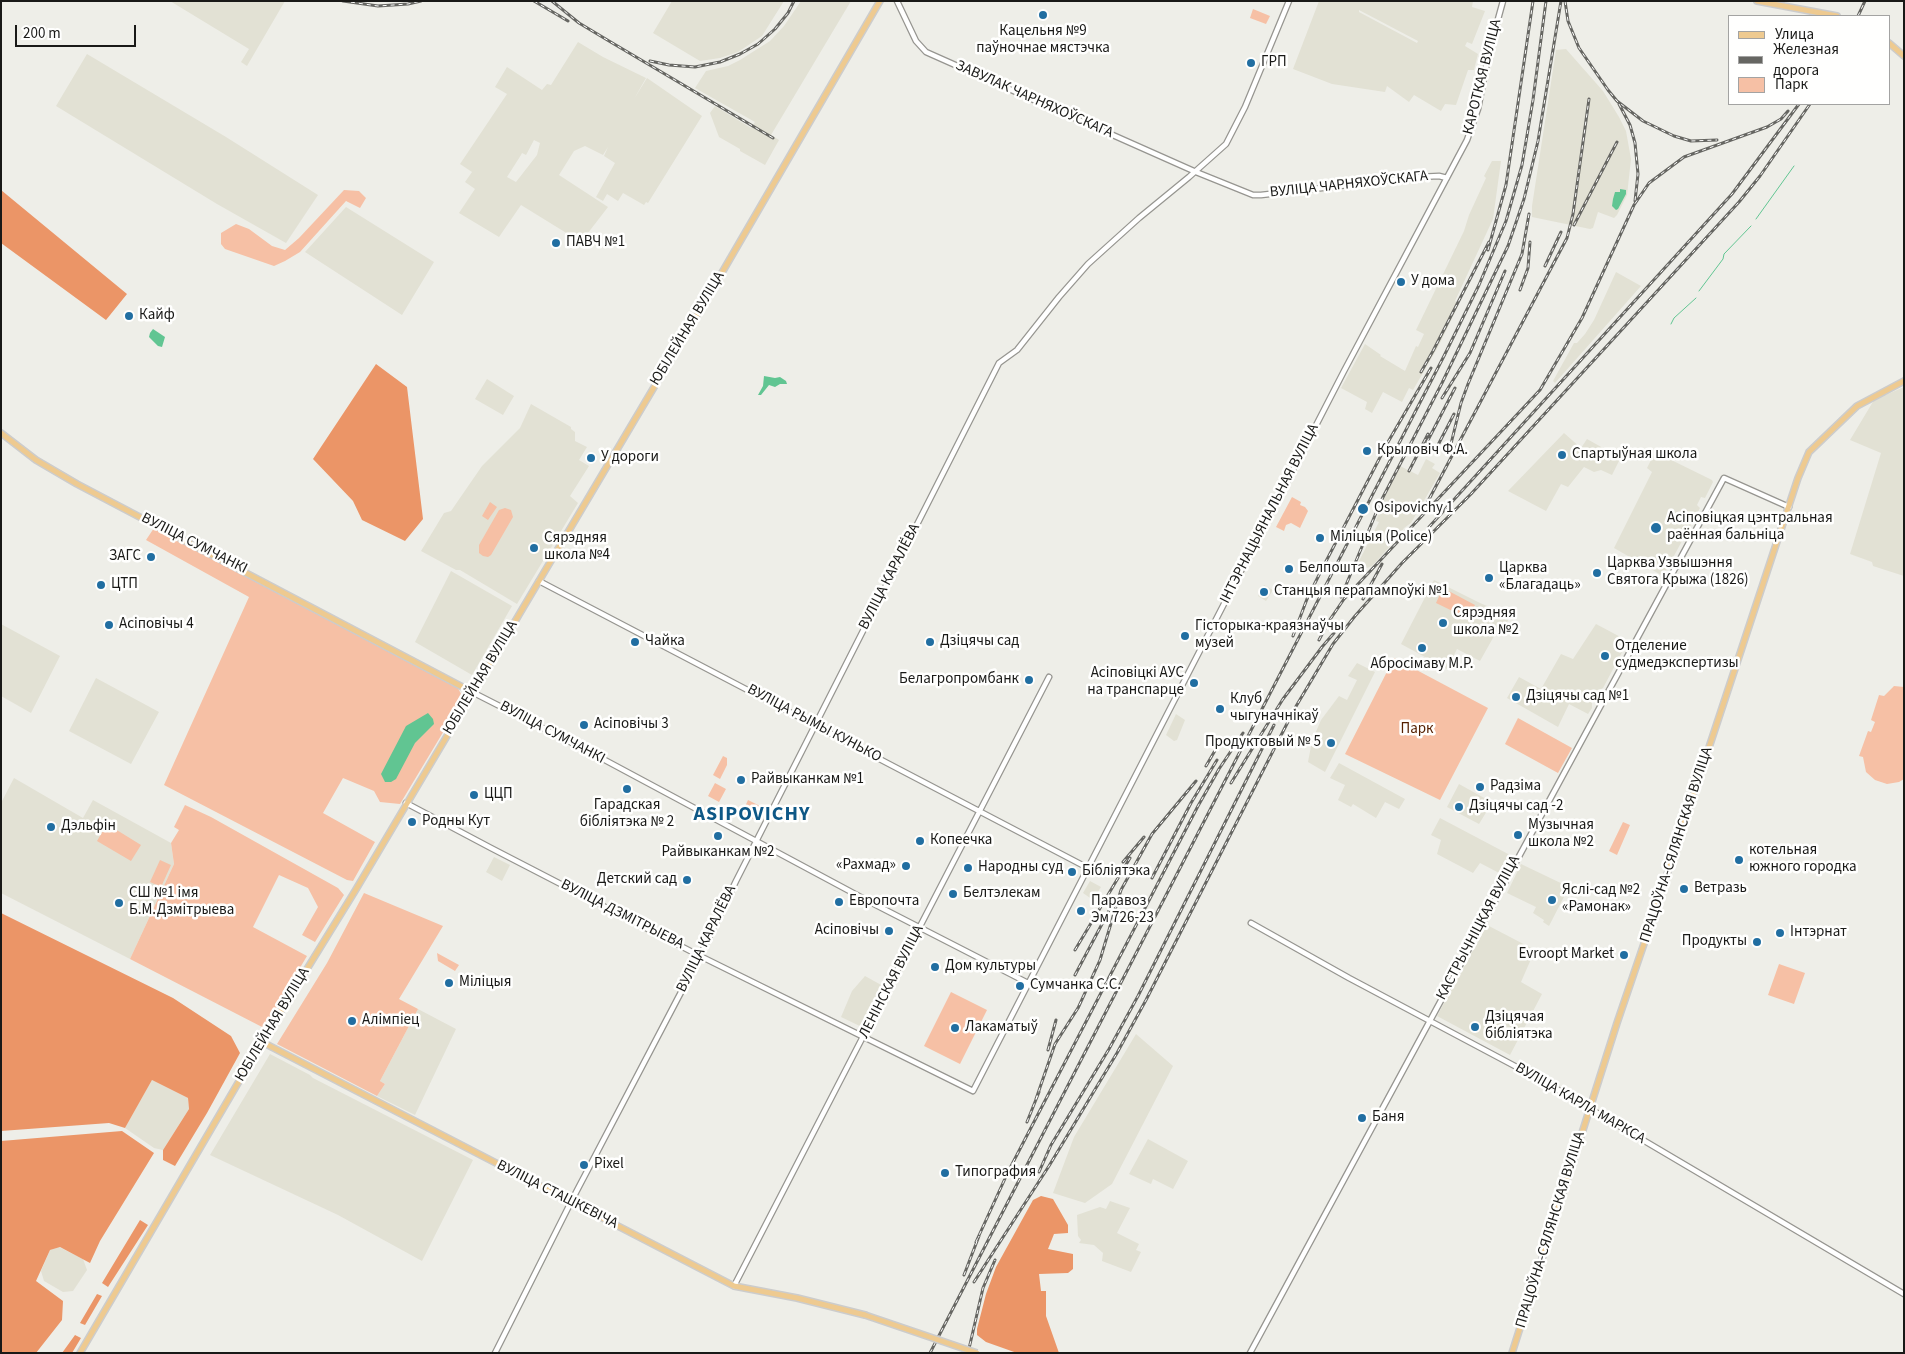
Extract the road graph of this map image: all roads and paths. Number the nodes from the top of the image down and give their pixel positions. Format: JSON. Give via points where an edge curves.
{"nodes":[{"id":1,"x":880,"y":1,"type":"edge"},
{"id":2,"x":898,"y":1,"type":"edge"},
{"id":3,"x":1289,"y":1,"type":"edge"},
{"id":4,"x":1503,"y":1,"type":"edge"},
{"id":5,"x":1757,"y":1,"type":"edge"},
{"id":6,"x":1832,"y":15,"type":"edge"},
{"id":7,"x":1890,"y":44,"type":"edge"},
{"id":8,"x":1904,"y":56,"type":"edge"},
{"id":9,"x":1196,"y":172,"type":"junction"},
{"id":10,"x":1447,"y":178,"type":"junction"},
{"id":11,"x":1904,"y":381,"type":"edge"},
{"id":12,"x":1,"y":433,"type":"edge"},
{"id":13,"x":1789,"y":507,"type":"junction"},
{"id":14,"x":539,"y":581,"type":"junction"},
{"id":15,"x":1049,"y":677,"type":"dead end"},
{"id":16,"x":472,"y":692,"type":"junction"},
{"id":17,"x":815,"y":725,"type":"junction"},
{"id":18,"x":406,"y":803,"type":"junction"},
{"id":19,"x":978,"y":810,"type":"junction"},
{"id":20,"x":757,"y":841,"type":"junction"},
{"id":21,"x":1088,"y":868,"type":"junction"},
{"id":22,"x":1251,"y":923,"type":"dead end"},
{"id":23,"x":920,"y":927,"type":"junction"},
{"id":24,"x":700,"y":956,"type":"junction"},
{"id":25,"x":1028,"y":983,"type":"junction"},
{"id":26,"x":1430,"y":1021,"type":"junction"},
{"id":27,"x":863,"y":1038,"type":"junction"},
{"id":28,"x":262,"y":1042,"type":"junction"},
{"id":29,"x":973,"y":1091,"type":"joint"},
{"id":30,"x":1590,"y":1107,"type":"junction"},
{"id":31,"x":571,"y":1202,"type":"junction"},
{"id":32,"x":734,"y":1286,"type":"junction"},
{"id":33,"x":1904,"y":1294,"type":"edge"},
{"id":34,"x":80,"y":1353,"type":"edge"},
{"id":35,"x":495,"y":1353,"type":"edge"},
{"id":36,"x":977,"y":1353,"type":"edge"},
{"id":37,"x":1250,"y":1353,"type":"edge"},
{"id":38,"x":1512,"y":1353,"type":"edge"}],
"edges":[{"from":1,"to":14,"type":"main road","name":"ЮБІЛЕЙНАЯ ВУЛІЦА"},
{"from":2,"to":9,"type":"street","name":"ЗАВУЛАК ЧАРНЯХОЎСКАГА","via":[[916,41],[926,52]]},
{"from":3,"to":9,"type":"street","via":[[1226,144]]},
{"from":4,"to":10,"type":"street","name":"КАРОТКАЯ ВУЛІЦА","via":[[1475,121]]},
{"from":5,"to":6,"type":"main road"},
{"from":7,"to":8,"type":"main road"},
{"from":9,"to":10,"type":"street","name":"ВУЛІЦА ЧАРНЯХОЎСКАГА","via":[[1256,195],[1409,178]]},
{"from":9,"to":17,"type":"street","name":"ВУЛІЦА КАРАЛЁВА","via":[[1101,251],[1058,297],[1017,350],[999,363]]},
{"from":10,"to":21,"type":"street","name":"ІНТЭРНАЦЫЯНАЛЬНАЯ ВУЛІЦА"},
{"from":11,"to":13,"type":"main road","name":"ПРАЦОЎНА-СЯЛЯНСКАЯ ВУЛІЦА","via":[[1857,406],[1810,452]]},
{"from":12,"to":16,"type":"main road","name":"ВУЛІЦА СУМЧАНКІ","via":[[36,460],[77,484]]},
{"from":13,"to":26,"type":"street","name":"КАСТРЫЧНІЦКАЯ ВУЛІЦА","via":[[1724,478]]},
{"from":13,"to":30,"type":"main road","name":"ПРАЦОЎНА-СЯЛЯНСКАЯ ВУЛІЦА"},
{"from":14,"to":16,"type":"main road","name":"ЮБІЛЕЙНАЯ ВУЛІЦА"},
{"from":14,"to":17,"type":"street","name":"ВУЛІЦА РЫМЫ КУНЬКО"},
{"from":15,"to":19,"type":"street","name":"ЛЕНІНСКАЯ ВУЛІЦА"},
{"from":16,"to":18,"type":"main road","name":"ЮБІЛЕЙНАЯ ВУЛІЦА"},
{"from":16,"to":20,"type":"street","name":"ВУЛІЦА СУМЧАНКІ"},
{"from":17,"to":19,"type":"street","name":"ВУЛІЦА РЫМЫ КУНЬКО"},
{"from":17,"to":20,"type":"street","name":"ВУЛІЦА КАРАЛЁВА"},
{"from":18,"to":24,"type":"street","name":"ВУЛІЦА ДЗМІТРЫЕВА"},
{"from":18,"to":28,"type":"main road","name":"ЮБІЛЕЙНАЯ ВУЛІЦА"},
{"from":19,"to":21,"type":"street","name":"ВУЛІЦА РЫМЫ КУНЬКО"},
{"from":19,"to":23,"type":"street","name":"ЛЕНІНСКАЯ ВУЛІЦА"},
{"from":20,"to":23,"type":"street","name":"ВУЛІЦА СУМЧАНКІ"},
{"from":20,"to":24,"type":"street","name":"ВУЛІЦА КАРАЛЁВА"},
{"from":21,"to":25,"type":"street","name":"ІНТЭРНАЦЫЯНАЛЬНАЯ ВУЛІЦА"},
{"from":22,"to":26,"type":"street","name":"ВУЛІЦА КАРЛА МАРКСА"},
{"from":23,"to":25,"type":"street","name":"ВУЛІЦА СУМЧАНКІ"},
{"from":23,"to":27,"type":"street","name":"ЛЕНІНСКАЯ ВУЛІЦА"},
{"from":24,"to":27,"type":"street","name":"ВУЛІЦА ДЗМІТРЫЕВА"},
{"from":24,"to":31,"type":"street","name":"ВУЛІЦА КАРАЛЁВА"},
{"from":25,"to":29,"type":"street","name":"ІНТЭРНАЦЫЯНАЛЬНАЯ ВУЛІЦА"},
{"from":26,"to":30,"type":"street","name":"ВУЛІЦА КАРЛА МАРКСА"},
{"from":26,"to":37,"type":"street","name":"КАСТРЫЧНІЦКАЯ ВУЛІЦА"},
{"from":27,"to":29,"type":"street","name":"ВУЛІЦА ДЗМІТРЫЕВА"},
{"from":27,"to":32,"type":"street","name":"ЛЕНІНСКАЯ ВУЛІЦА"},
{"from":28,"to":31,"type":"main road","name":"ВУЛІЦА СТАШКЕВІЧА"},
{"from":28,"to":34,"type":"main road","name":"ЮБІЛЕЙНАЯ ВУЛІЦА"},
{"from":30,"to":33,"type":"street","name":"ВУЛІЦА КАРЛА МАРКСА"},
{"from":30,"to":38,"type":"main road","name":"ПРАЦОЎНА-СЯЛЯНСКАЯ ВУЛІЦА"},
{"from":31,"to":32,"type":"main road","name":"ВУЛІЦА СТАШКЕВІЧА"},
{"from":31,"to":35,"type":"street","name":"ВУЛІЦА КАРАЛЁВА"},
{"from":32,"to":36,"type":"main road","name":"ВУЛІЦА СТАШКЕВІЧА","bridge":true,"via":[[865,1315]]}]}
